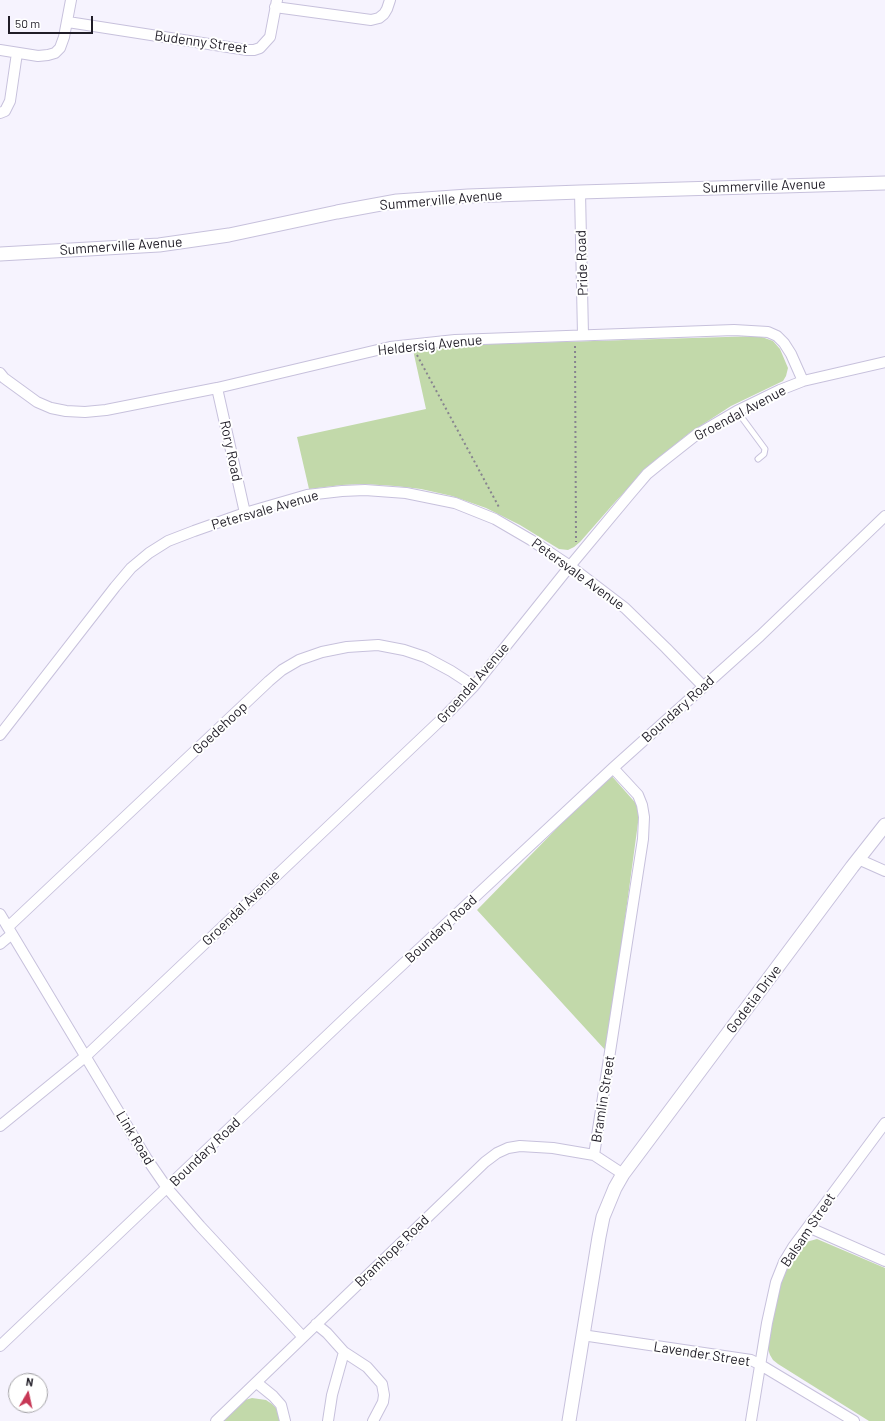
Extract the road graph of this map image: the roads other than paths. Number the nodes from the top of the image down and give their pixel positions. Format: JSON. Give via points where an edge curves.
{"nodes":[{"id":1,"x":71,"y":0,"type":"edge"},
{"id":2,"x":390,"y":0,"type":"edge"},
{"id":3,"x":276,"y":4,"type":"edge"},
{"id":4,"x":68,"y":22,"type":"junction"},
{"id":5,"x":0,"y":50,"type":"edge"},
{"id":6,"x":17,"y":52,"type":"junction"},
{"id":7,"x":0,"y":113,"type":"edge"},
{"id":8,"x":885,"y":183,"type":"edge"},
{"id":9,"x":580,"y":192,"type":"junction"},
{"id":10,"x":0,"y":254,"type":"edge"},
{"id":11,"x":579,"y":335,"type":"junction"},
{"id":12,"x":885,"y":362,"type":"edge"},
{"id":13,"x":0,"y":373,"type":"edge"},
{"id":14,"x":803,"y":380,"type":"junction"},
{"id":15,"x":217,"y":388,"type":"junction"},
{"id":16,"x":737,"y":412,"type":"junction"},
{"id":17,"x":758,"y":459,"type":"dead end"},
{"id":18,"x":245,"y":513,"type":"junction"},
{"id":19,"x":885,"y":516,"type":"edge"},
{"id":20,"x":573,"y":562,"type":"junction"},
{"id":21,"x":474,"y":686,"type":"junction"},
{"id":22,"x":703,"y":686,"type":"junction"},
{"id":23,"x":0,"y":735,"type":"edge"},
{"id":24,"x":613,"y":768,"type":"junction"},
{"id":25,"x":885,"y":825,"type":"edge"},
{"id":26,"x":858,"y":859,"type":"junction"},
{"id":27,"x":885,"y":871,"type":"edge"},
{"id":28,"x":0,"y":914,"type":"edge"},
{"id":29,"x":10,"y":931,"type":"junction"},
{"id":30,"x":0,"y":944,"type":"edge"},
{"id":31,"x":86,"y":1056,"type":"junction"},
{"id":32,"x":885,"y":1123,"type":"edge"},
{"id":33,"x":0,"y":1126,"type":"edge"},
{"id":34,"x":594,"y":1155,"type":"junction"},
{"id":35,"x":623,"y":1174,"type":"junction"},
{"id":36,"x":167,"y":1188,"type":"junction"},
{"id":37,"x":808,"y":1227,"type":"junction"},
{"id":38,"x":885,"y":1261,"type":"edge"},
{"id":39,"x":316,"y":1324,"type":"junction"},
{"id":40,"x":582,"y":1335,"type":"junction"},
{"id":41,"x":303,"y":1337,"type":"junction"},
{"id":42,"x":2,"y":1341,"type":"edge"},
{"id":43,"x":344,"y":1352,"type":"junction"},
{"id":44,"x":759,"y":1364,"type":"junction"},
{"id":45,"x":257,"y":1383,"type":"junction"},
{"id":46,"x":216,"y":1421,"type":"edge"},
{"id":47,"x":285,"y":1421,"type":"edge"},
{"id":48,"x":328,"y":1421,"type":"edge"},
{"id":49,"x":373,"y":1421,"type":"edge"},
{"id":50,"x":569,"y":1421,"type":"edge"},
{"id":51,"x":751,"y":1421,"type":"edge"},
{"id":52,"x":854,"y":1421,"type":"edge"}],
"edges":[{"from":1,"to":4,"type":"street"},
{"from":2,"to":3,"type":"street","name":"Budenny Street","via":[[384,14],[371,20]]},
{"from":3,"to":4,"type":"street","name":"Budenny Street","via":[[270,38],[254,50]]},
{"from":4,"to":6,"type":"street","via":[[60,48],[55,53],[44,56]]},
{"from":5,"to":6,"type":"street"},
{"from":6,"to":7,"type":"street","via":[[10,102],[5,111]]},
{"from":8,"to":9,"type":"street","name":"Summerville Avenue"},
{"from":9,"to":10,"type":"street","name":"Summerville Avenue","via":[[398,201],[229,235],[159,245]]},
{"from":9,"to":11,"type":"street","name":"Pride Road"},
{"from":11,"to":14,"type":"street","name":"Heldersig Avenue","via":[[734,330],[768,332],[784,343]]},
{"from":11,"to":15,"type":"street","name":"Heldersig Avenue","via":[[455,340],[390,347]]},
{"from":12,"to":14,"type":"street","name":"Groendal Avenue"},
{"from":13,"to":15,"type":"street","name":"Heldersig Avenue","via":[[37,402],[51,408],[84,412]]},
{"from":14,"to":16,"type":"street","name":"Groendal Avenue"},
{"from":15,"to":18,"type":"street","name":"Rory Road"},
{"from":16,"to":17,"type":"lane","via":[[764,449],[764,454]]},
{"from":16,"to":20,"type":"street","name":"Groendal Avenue","via":[[696,435],[647,474]]},
{"from":18,"to":20,"type":"street","name":"Petersvale Avenue","via":[[308,495],[365,490],[406,493],[455,503],[495,519]]},
{"from":18,"to":23,"type":"street","name":"Petersvale Avenue","via":[[168,542],[131,568]]},
{"from":19,"to":22,"type":"street","name":"Boundary Road","via":[[760,636]]},
{"from":20,"to":21,"type":"street","name":"Groendal Avenue"},
{"from":20,"to":22,"type":"street","name":"Petersvale Avenue","via":[[625,608]]},
{"from":21,"to":29,"type":"street","name":"Goedehoop","via":[[425,657],[378,645],[347,647],[299,660],[269,681]]},
{"from":21,"to":31,"type":"street","name":"Groendal Avenue","via":[[415,746]]},
{"from":22,"to":24,"type":"street","name":"Boundary Road"},
{"from":24,"to":34,"type":"street","name":"Bramlin Street","via":[[638,795],[644,817],[643,839]]},
{"from":24,"to":36,"type":"street","name":"Boundary Road"},
{"from":25,"to":26,"type":"street","name":"Godetia Drive"},
{"from":26,"to":27,"type":"street"},
{"from":26,"to":35,"type":"street","name":"Godetia Drive"},
{"from":28,"to":29,"type":"street","name":"Link Road"},
{"from":29,"to":30,"type":"street","name":"Goedehoop"},
{"from":29,"to":31,"type":"street","name":"Link Road"},
{"from":31,"to":33,"type":"street","name":"Groendal Avenue"},
{"from":31,"to":36,"type":"street","name":"Link Road"},
{"from":32,"to":37,"type":"street","name":"Balsam Street"},
{"from":34,"to":35,"type":"street","name":"Bramlin Street"},
{"from":34,"to":39,"type":"street","name":"Bramhope Road","via":[[548,1147],[520,1146],[497,1153]]},
{"from":35,"to":40,"type":"street","via":[[603,1217]]},
{"from":36,"to":41,"type":"street","name":"Link Road"},
{"from":36,"to":42,"type":"street","name":"Boundary Road"},
{"from":37,"to":38,"type":"street"},
{"from":37,"to":44,"type":"street","name":"Balsam Street","via":[[784,1262],[776,1282]]},
{"from":39,"to":41,"type":"street","name":"Bramhope Road"},
{"from":39,"to":43,"type":"street"},
{"from":40,"to":44,"type":"street","name":"Lavender Street","via":[[751,1360]]},
{"from":40,"to":50,"type":"street"},
{"from":41,"to":45,"type":"street","name":"Bramhope Road"},
{"from":43,"to":48,"type":"street"},
{"from":43,"to":49,"type":"street","via":[[367,1367],[382,1384],[383,1402]]},
{"from":44,"to":51,"type":"street","name":"Balsam Street"},
{"from":44,"to":52,"type":"street","name":"Lavender Street"},
{"from":45,"to":46,"type":"street","name":"Bramhope Road"},
{"from":45,"to":47,"type":"street","via":[[281,1405]]}]}
